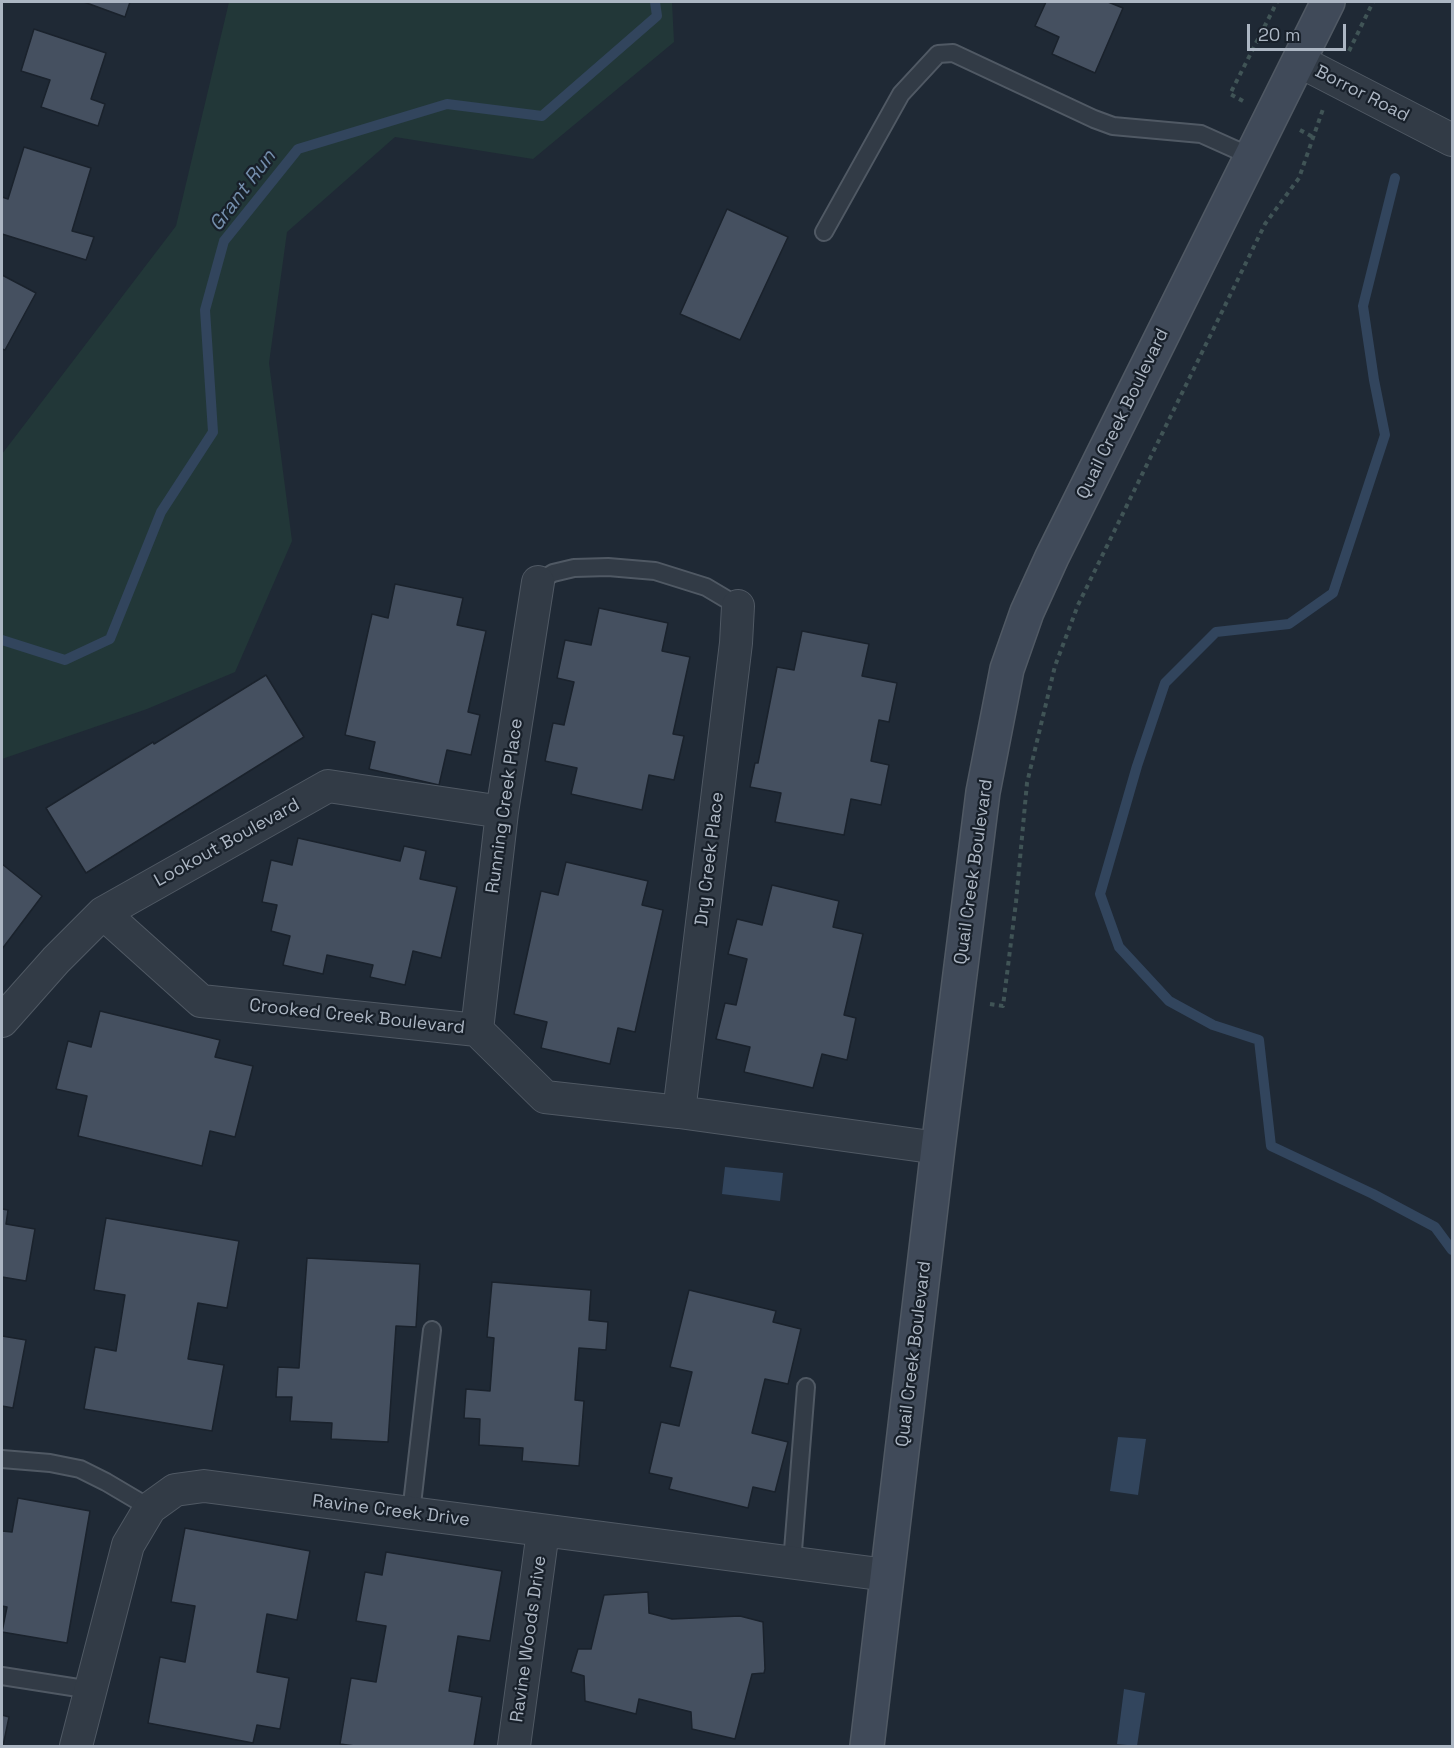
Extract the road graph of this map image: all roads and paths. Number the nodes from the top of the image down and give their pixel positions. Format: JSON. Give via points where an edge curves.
{"nodes":[{"id":1,"x":1328,"y":2,"type":"edge"},
{"id":2,"x":1373,"y":2,"type":"edge"},
{"id":3,"x":1299,"y":61,"type":"junction"},
{"id":4,"x":1335,"y":80,"type":"junction"},
{"id":5,"x":1452,"y":141,"type":"edge"},
{"id":6,"x":1250,"y":156,"type":"junction"},
{"id":7,"x":824,"y":232,"type":"dead end"},
{"id":8,"x":538,"y":582,"type":"joint"},
{"id":9,"x":738,"y":606,"type":"joint"},
{"id":10,"x":502,"y":812,"type":"junction"},
{"id":11,"x":103,"y":913,"type":"junction"},
{"id":12,"x":957,"y":1001,"type":"junction"},
{"id":13,"x":2,"y":1021,"type":"edge"},
{"id":14,"x":477,"y":1030,"type":"junction"},
{"id":15,"x":679,"y":1112,"type":"junction"},
{"id":16,"x":938,"y":1148,"type":"junction"},
{"id":17,"x":432,"y":1330,"type":"dead end"},
{"id":18,"x":806,"y":1387,"type":"dead end"},
{"id":19,"x":2,"y":1459,"type":"edge"},
{"id":20,"x":150,"y":1508,"type":"junction"},
{"id":21,"x":411,"y":1513,"type":"junction"},
{"id":22,"x":543,"y":1531,"type":"junction"},
{"id":23,"x":792,"y":1563,"type":"junction"},
{"id":24,"x":887,"y":1575,"type":"junction"},
{"id":25,"x":2,"y":1676,"type":"edge"},
{"id":26,"x":91,"y":1690,"type":"junction"},
{"id":27,"x":76,"y":1746,"type":"edge"},
{"id":28,"x":514,"y":1746,"type":"edge"},
{"id":29,"x":867,"y":1746,"type":"edge"}],
"edges":[{"from":1,"to":3,"type":"street","name":"Borror Road"},
{"from":2,"to":4,"type":"path"},
{"from":3,"to":4,"type":"street","name":"Borror Road"},
{"from":3,"to":6,"type":"street","name":"Quail Creek Boulevard"},
{"from":4,"to":5,"type":"street","name":"Borror Road"},
{"from":4,"to":12,"type":"path","via":[[1299,178],[1265,224],[1083,594],[1055,666],[1027,783],[1003,1006]]},
{"from":6,"to":7,"type":"lane","via":[[1201,134],[1113,126],[953,53],[938,54],[901,94]]},
{"from":6,"to":12,"type":"street","name":"Quail Creek Boulevard","via":[[1052,557],[1007,669],[983,792]]},
{"from":8,"to":9,"type":"lane","via":[[574,568],[655,571],[706,587]]},
{"from":8,"to":10,"type":"street","name":"Running Creek Place"},
{"from":9,"to":15,"type":"street","name":"Dry Creek Place"},
{"from":10,"to":11,"type":"street","name":"Lookout Boulevard","via":[[328,786]]},
{"from":10,"to":14,"type":"street","name":"Running Creek Place"},
{"from":11,"to":13,"type":"street","name":"Lookout Boulevard"},
{"from":11,"to":14,"type":"street","name":"Crooked Creek Boulevard","via":[[201,1001]]},
{"from":12,"to":16,"type":"street","name":"Quail Creek Boulevard"},
{"from":14,"to":15,"type":"street","name":"Crooked Creek Boulevard","via":[[545,1097]]},
{"from":15,"to":16,"type":"street","name":"Crooked Creek Boulevard"},
{"from":16,"to":24,"type":"street","name":"Quail Creek Boulevard"},
{"from":17,"to":21,"type":"lane"},
{"from":18,"to":23,"type":"lane"},
{"from":19,"to":20,"type":"lane","via":[[80,1469]]},
{"from":20,"to":21,"type":"street","name":"Ravine Creek Drive","via":[[175,1490],[204,1486]]},
{"from":20,"to":26,"type":"street","name":"Ravine Creek Drive","via":[[128,1545]]},
{"from":21,"to":22,"type":"street","name":"Ravine Creek Drive"},
{"from":22,"to":23,"type":"street","name":"Ravine Creek Drive"},
{"from":22,"to":28,"type":"street","name":"Ravine Woods Drive"},
{"from":23,"to":24,"type":"street","name":"Ravine Creek Drive"},
{"from":24,"to":29,"type":"street","name":"Quail Creek Boulevard"},
{"from":25,"to":26,"type":"lane"},
{"from":26,"to":27,"type":"street","name":"Ravine Creek Drive"}]}
